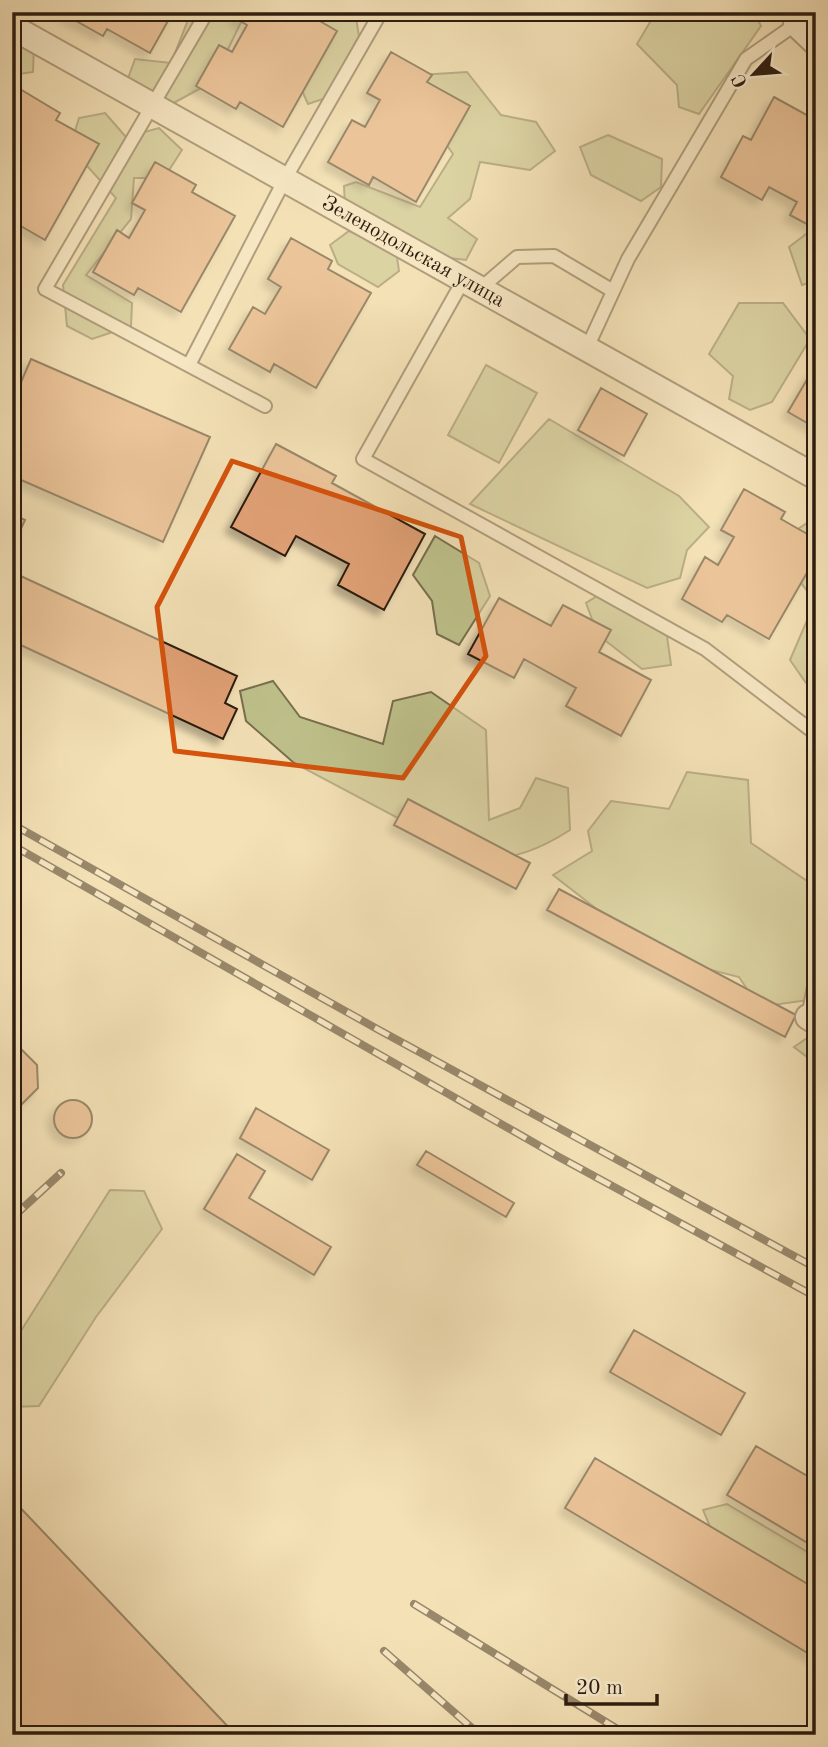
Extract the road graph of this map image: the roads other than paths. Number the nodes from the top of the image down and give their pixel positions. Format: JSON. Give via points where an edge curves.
{"nodes":[{"id":1,"x":207,"y":12,"type":"edge"},
{"id":2,"x":381,"y":12,"type":"edge"},
{"id":3,"x":798,"y":18,"type":"edge"},
{"id":4,"x":12,"y":27,"type":"edge"},
{"id":5,"x":816,"y":43,"type":"edge"},
{"id":6,"x":152,"y":104,"type":"junction"},
{"id":7,"x":285,"y":179,"type":"junction"},
{"id":8,"x":472,"y":284,"type":"junction"},
{"id":9,"x":613,"y":291,"type":"junction"},
{"id":10,"x":587,"y":348,"type":"junction"},
{"id":11,"x":189,"y":365,"type":"junction"},
{"id":12,"x":265,"y":406,"type":"dead end"},
{"id":13,"x":816,"y":477,"type":"edge"},
{"id":14,"x":816,"y":734,"type":"edge"},
{"id":15,"x":816,"y":976,"type":"edge"},
{"id":16,"x":812,"y":1020,"type":"edge"}],
"edges":[{"from":1,"to":6,"type":"lane"},
{"from":2,"to":7,"type":"lane"},
{"from":3,"to":5,"type":"street"},
{"from":3,"to":9,"type":"lane","via":[[746,59]]},
{"from":4,"to":6,"type":"street","name":"Зеленодольская улица"},
{"from":6,"to":7,"type":"street","name":"Зеленодольская улица"},
{"from":6,"to":11,"type":"lane","via":[[45,289]]},
{"from":7,"to":8,"type":"street","name":"Зеленодольская улица"},
{"from":7,"to":11,"type":"lane"},
{"from":8,"to":9,"type":"lane","via":[[517,257],[554,256]]},
{"from":8,"to":10,"type":"street","name":"Зеленодольская улица"},
{"from":8,"to":14,"type":"lane","via":[[363,459],[705,649]]},
{"from":9,"to":10,"type":"lane"},
{"from":10,"to":13,"type":"street","name":"Зеленодольская улица"},
{"from":11,"to":12,"type":"lane"},
{"from":15,"to":16,"type":"lane"}]}
